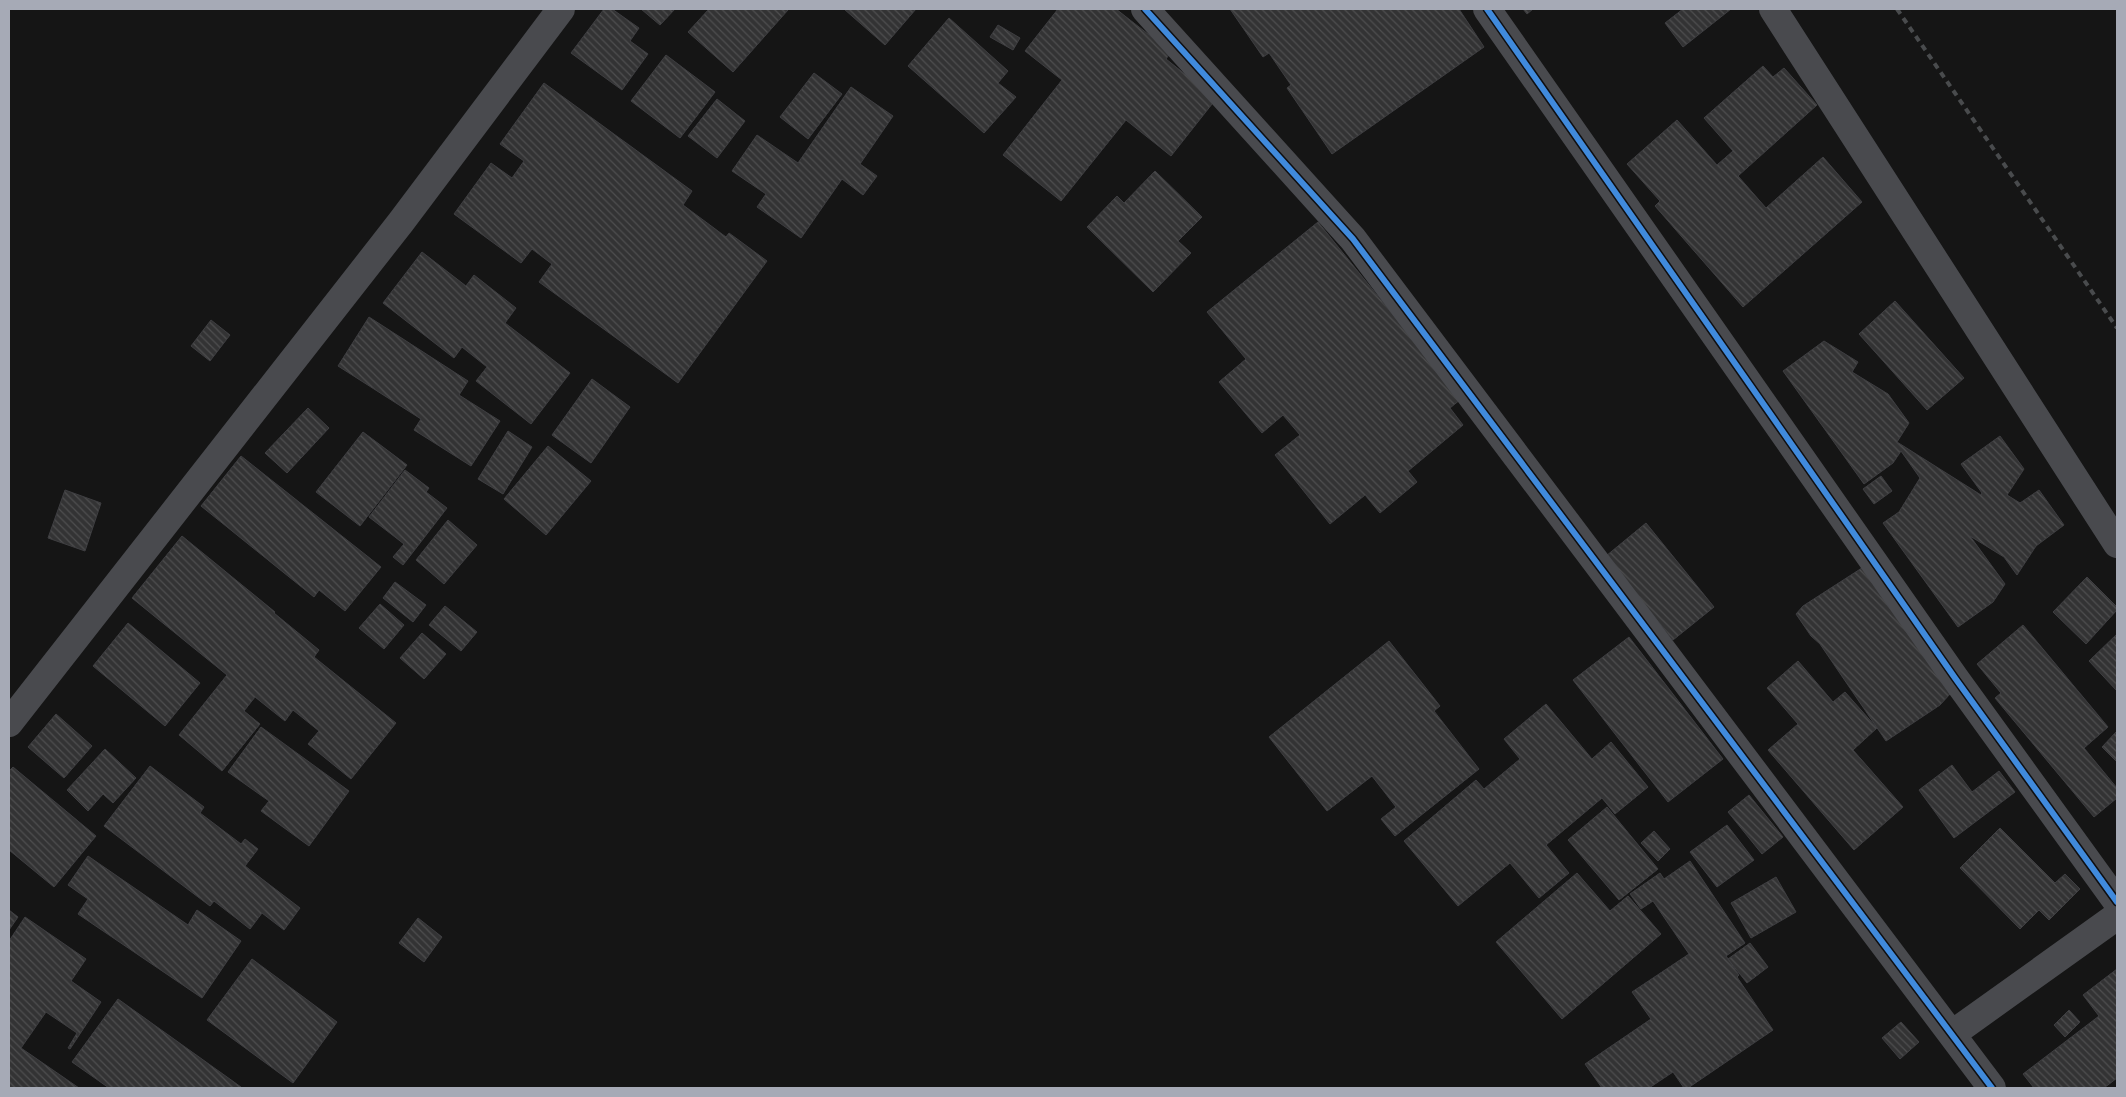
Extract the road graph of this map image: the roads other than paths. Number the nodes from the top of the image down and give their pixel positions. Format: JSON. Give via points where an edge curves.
{"nodes":[{"id":1,"x":561,"y":9,"type":"edge"},
{"id":2,"x":1146,"y":9,"type":"edge"},
{"id":3,"x":1487,"y":9,"type":"edge"},
{"id":4,"x":1773,"y":9,"type":"edge"},
{"id":5,"x":2117,"y":544,"type":"edge"},
{"id":6,"x":9,"y":723,"type":"edge"},
{"id":7,"x":2117,"y":902,"type":"edge"},
{"id":8,"x":2117,"y":916,"type":"edge"},
{"id":9,"x":1952,"y":1034,"type":"junction"},
{"id":10,"x":1992,"y":1088,"type":"edge"}],
"edges":[{"from":1,"to":6,"type":"street","via":[[401,222]]},
{"from":2,"to":9,"type":"street","via":[[1352,238]]},
{"from":3,"to":7,"type":"street","via":[[1949,670]]},
{"from":4,"to":5,"type":"street"},
{"from":8,"to":9,"type":"street"},
{"from":9,"to":10,"type":"street"}]}
